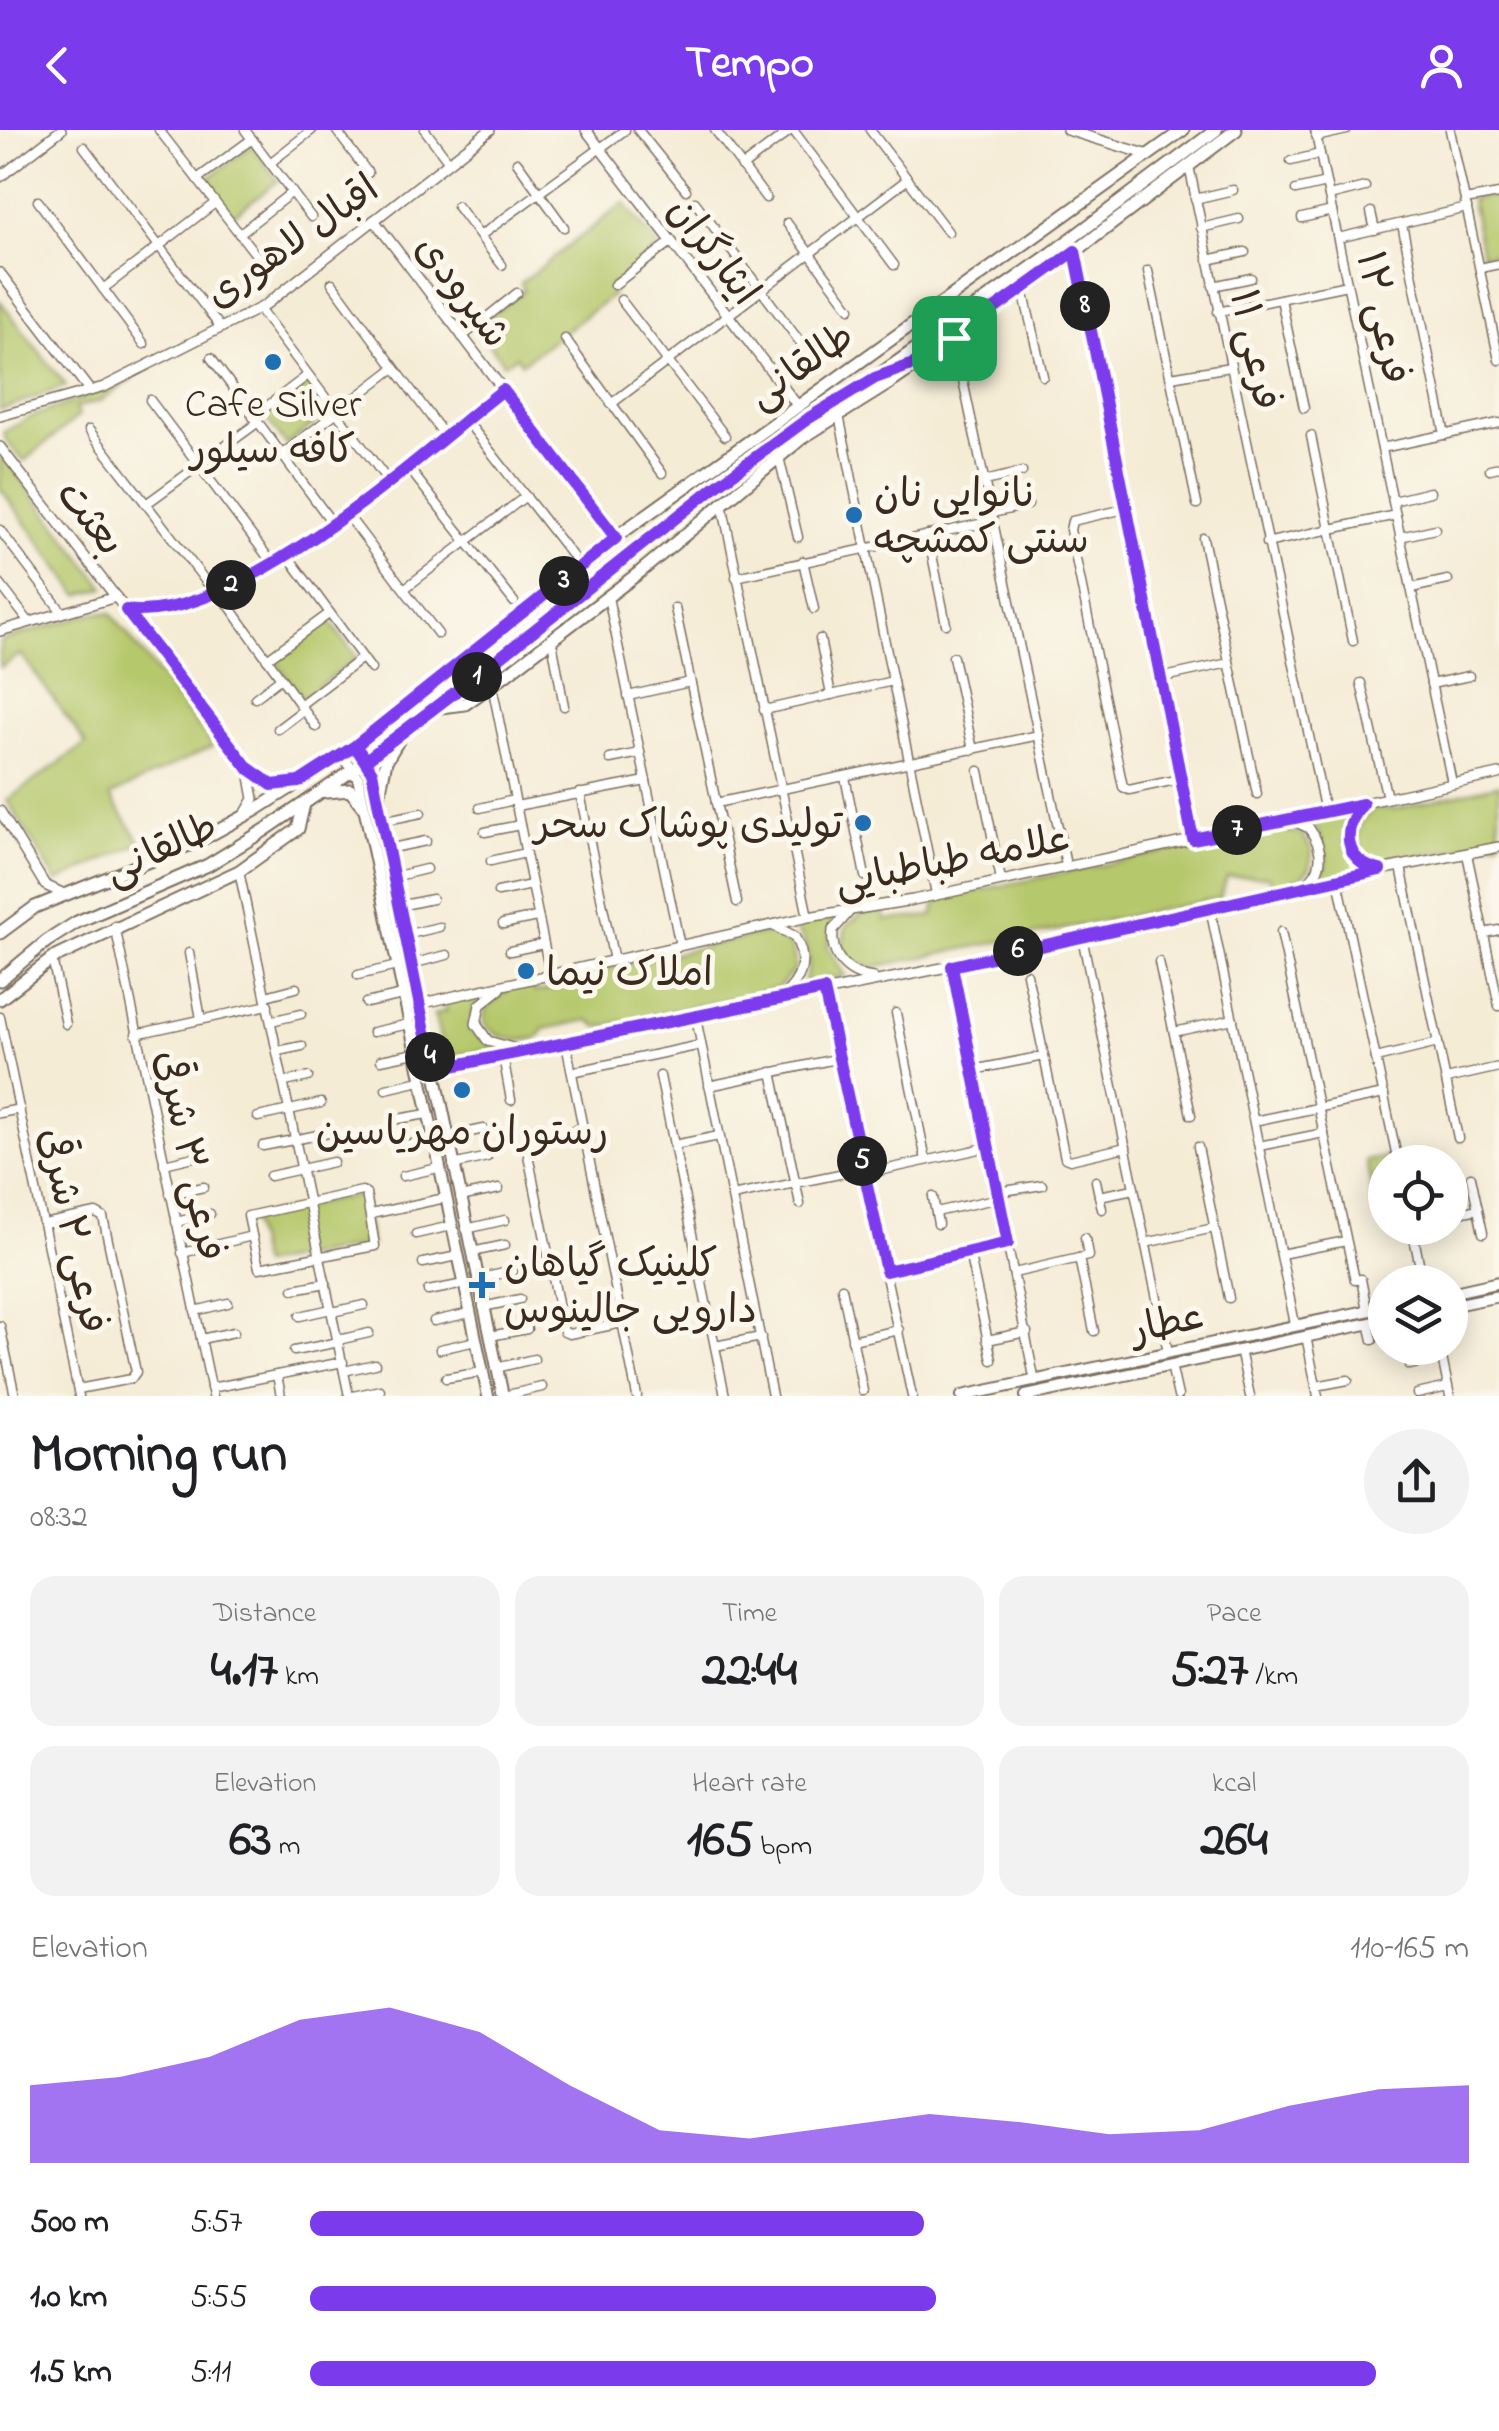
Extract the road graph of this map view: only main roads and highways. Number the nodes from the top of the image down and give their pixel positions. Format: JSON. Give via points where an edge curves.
{"nodes":[{"id":1,"x":1182,"y":130,"type":"edge"},
{"id":2,"x":1216,"y":130,"type":"edge"},
{"id":3,"x":1236,"y":130,"type":"edge"},
{"id":4,"x":919,"y":362,"type":"junction"},
{"id":5,"x":875,"y":378,"type":"junction"},
{"id":6,"x":436,"y":708,"type":"junction"},
{"id":7,"x":403,"y":732,"type":"junction"},
{"id":8,"x":355,"y":746,"type":"junction"},
{"id":9,"x":342,"y":755,"type":"junction"},
{"id":10,"x":366,"y":760,"type":"junction"},
{"id":11,"x":352,"y":770,"type":"junction"},
{"id":12,"x":309,"y":800,"type":"junction"},
{"id":13,"x":378,"y":800,"type":"junction"},
{"id":14,"x":364,"y":808,"type":"junction"},
{"id":15,"x":373,"y":848,"type":"junction"},
{"id":16,"x":387,"y":848,"type":"junction"},
{"id":17,"x":0,"y":933,"type":"edge"},
{"id":18,"x":0,"y":980,"type":"edge"},
{"id":19,"x":0,"y":999,"type":"edge"},
{"id":20,"x":454,"y":1171,"type":"junction"},
{"id":21,"x":440,"y":1173,"type":"junction"},
{"id":22,"x":1499,"y":1282,"type":"edge"},
{"id":23,"x":1468,"y":1289,"type":"edge"},
{"id":24,"x":1499,"y":1296,"type":"edge"},
{"id":25,"x":1468,"y":1302,"type":"edge"},
{"id":26,"x":1368,"y":1310,"type":"edge"},
{"id":27,"x":1368,"y":1323,"type":"edge"},
{"id":28,"x":1170,"y":1358,"type":"junction"},
{"id":29,"x":980,"y":1394,"type":"edge"},
{"id":30,"x":1047,"y":1394,"type":"edge"},
{"id":31,"x":488,"y":1396,"type":"edge"},
{"id":32,"x":502,"y":1396,"type":"edge"},
{"id":33,"x":962,"y":1396,"type":"edge"},
{"id":34,"x":1026,"y":1396,"type":"edge"}],
"edges":[{"from":1,"to":8,"type":"main road","name":"طالقانی","via":[[616,538]]},
{"from":2,"to":5,"type":"main road","name":"طالقانی"},
{"from":3,"to":4,"type":"main road"},
{"from":4,"to":5,"type":"main road"},
{"from":4,"to":6,"type":"main road","via":[[779,456],[492,685],[465,704]]},
{"from":5,"to":6,"type":"main road","name":"طالقانی","via":[[716,486]]},
{"from":6,"to":7,"type":"main road","name":"طالقانی"},
{"from":7,"to":10,"type":"main road","name":"طالقانی"},
{"from":7,"to":13,"type":"main road","via":[[386,760]]},
{"from":8,"to":9,"type":"main road","name":"طالقانی"},
{"from":8,"to":10,"type":"main road"},
{"from":9,"to":11,"type":"main road"},
{"from":9,"to":17,"type":"main road","name":"طالقانی","via":[[186,848],[35,907]]},
{"from":10,"to":11,"type":"main road","name":"طالقانی"},
{"from":10,"to":13,"type":"main road"},
{"from":11,"to":12,"type":"main road","name":"طالقانی"},
{"from":11,"to":14,"type":"main road"},
{"from":12,"to":14,"type":"main road","via":[[350,790]]},
{"from":12,"to":18,"type":"main road","name":"طالقانی","via":[[208,865],[77,922]]},
{"from":12,"to":19,"type":"main road","via":[[298,829],[239,871],[52,959]]},
{"from":13,"to":16,"type":"main road"},
{"from":14,"to":15,"type":"main road"},
{"from":15,"to":16,"type":"main road","via":[[379,841]]},
{"from":15,"to":21,"type":"main road"},
{"from":16,"to":20,"type":"main road"},
{"from":20,"to":21,"type":"main road"},
{"from":20,"to":32,"type":"main road"},
{"from":21,"to":31,"type":"main road"},
{"from":22,"to":23,"type":"main road"},
{"from":24,"to":25,"type":"main road"},
{"from":26,"to":28,"type":"main road","name":"عطار"},
{"from":27,"to":28,"type":"main road","name":"عطار"},
{"from":28,"to":29,"type":"main road","name":"عطار"},
{"from":28,"to":30,"type":"main road","name":"عطار"},
{"from":29,"to":33,"type":"main road","name":"عطار"},
{"from":30,"to":34,"type":"main road","name":"عطار"}]}
